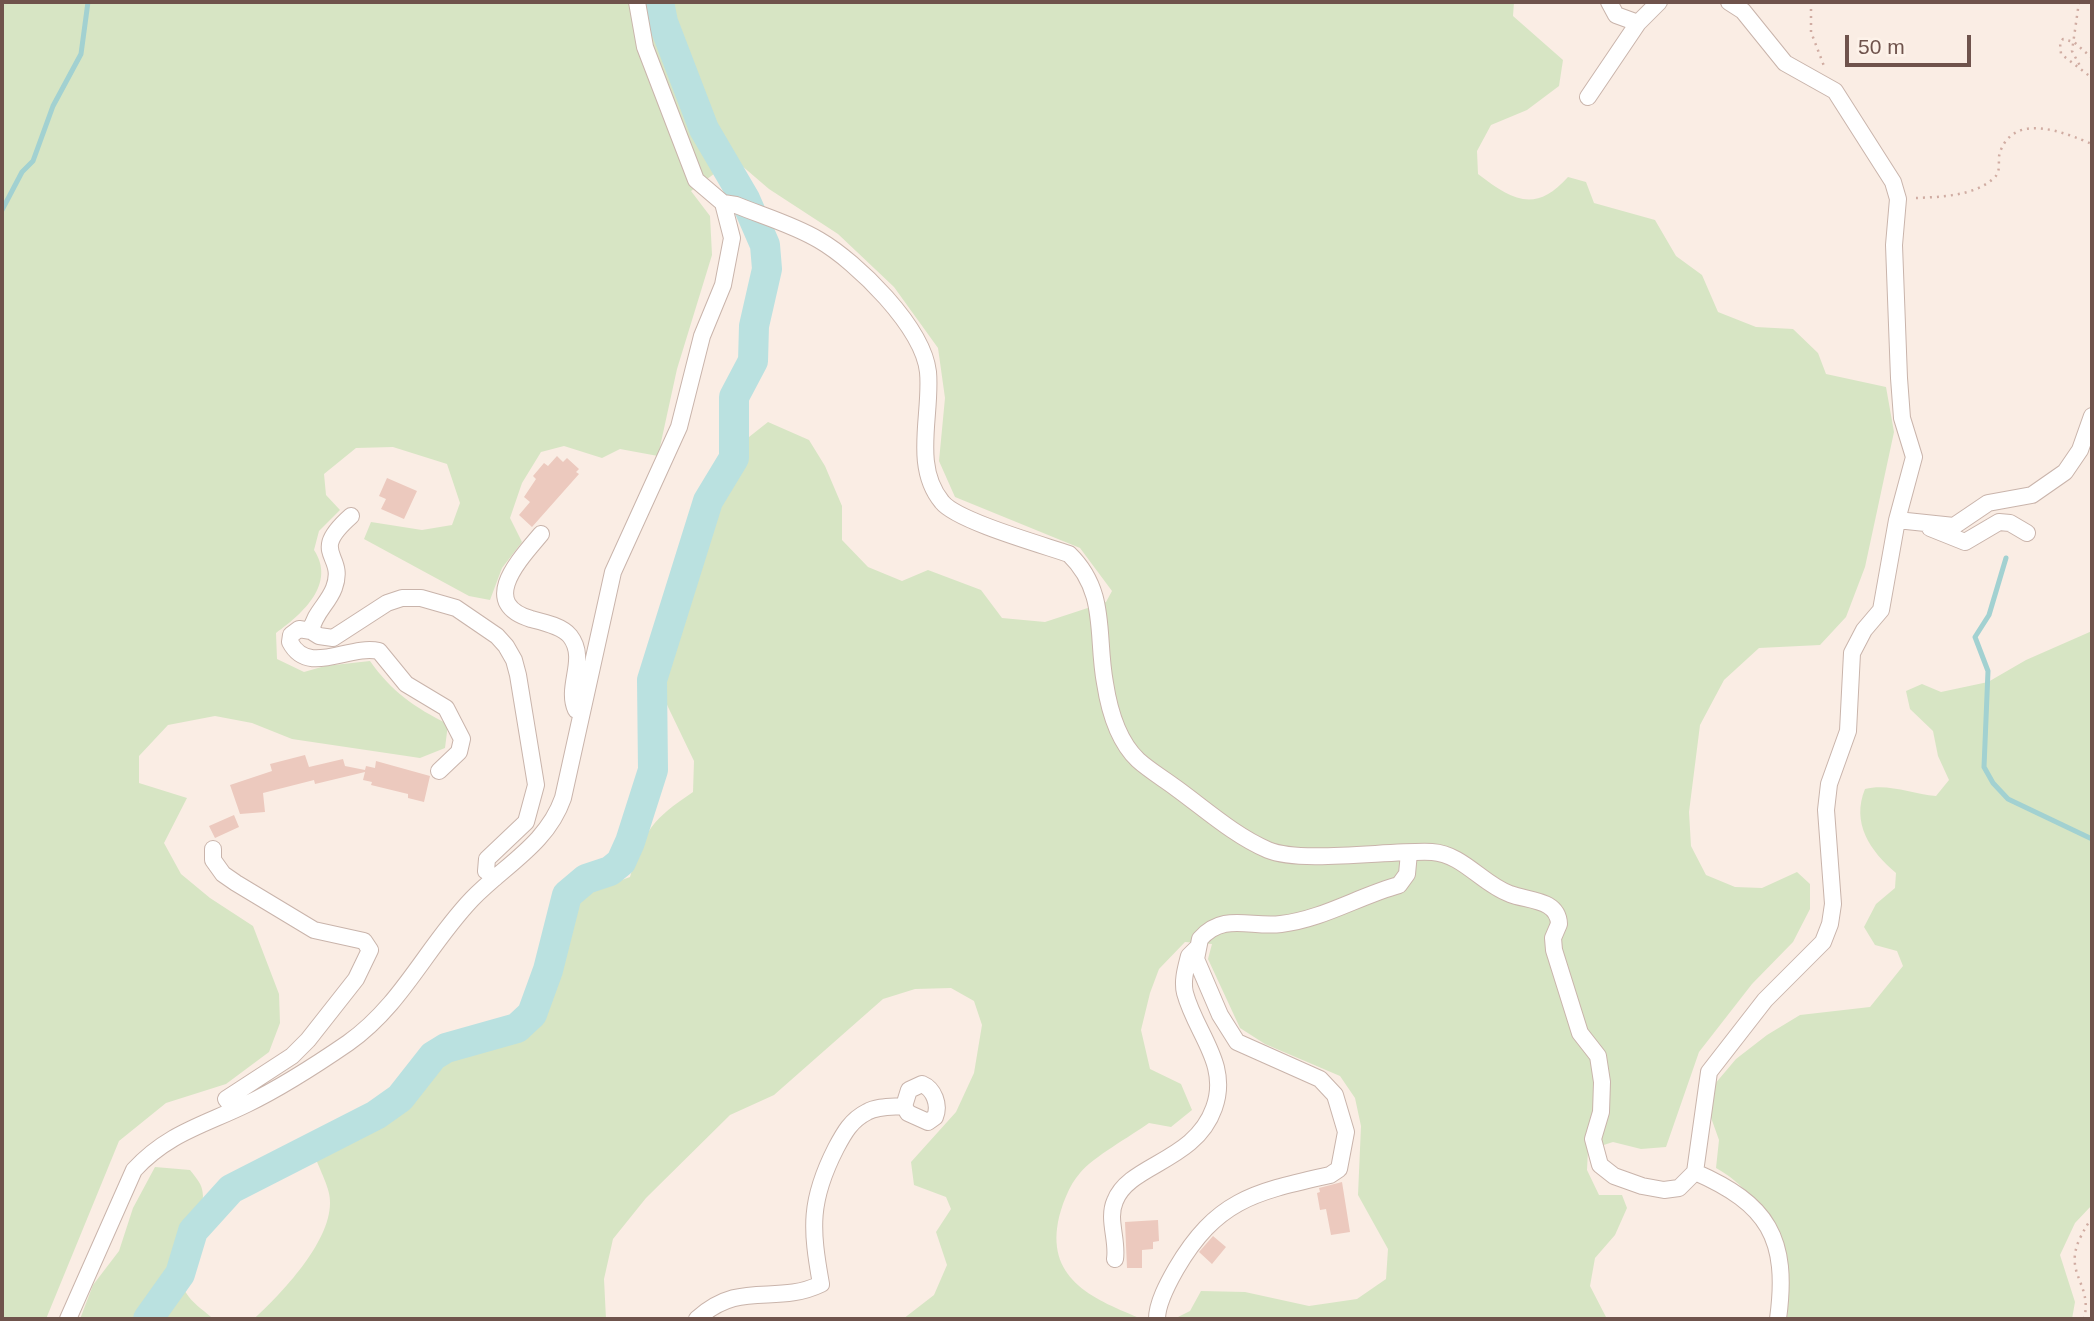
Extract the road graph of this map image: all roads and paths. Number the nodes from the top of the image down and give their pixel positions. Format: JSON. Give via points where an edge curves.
{"nodes":[{"id":1,"x":637,"y":2,"type":"edge"},
{"id":2,"x":1609,"y":2,"type":"edge"},
{"id":3,"x":1659,"y":2,"type":"edge"},
{"id":4,"x":1729,"y":2,"type":"edge"},
{"id":5,"x":1811,"y":2,"type":"edge"},
{"id":6,"x":2079,"y":2,"type":"edge"},
{"id":7,"x":1638,"y":23,"type":"junction"},
{"id":8,"x":2072,"y":41,"type":"junction"},
{"id":9,"x":2092,"y":58,"type":"edge"},
{"id":10,"x":2084,"y":69,"type":"junction"},
{"id":11,"x":2092,"y":78,"type":"edge"},
{"id":12,"x":1830,"y":87,"type":"junction"},
{"id":13,"x":1588,"y":97,"type":"dead end"},
{"id":14,"x":2092,"y":144,"type":"edge"},
{"id":15,"x":1898,"y":199,"type":"junction"},
{"id":16,"x":723,"y":203,"type":"junction"},
{"id":17,"x":2092,"y":416,"type":"edge"},
{"id":18,"x":351,"y":516,"type":"dead end"},
{"id":19,"x":1897,"y":520,"type":"junction"},
{"id":20,"x":1920,"y":524,"type":"junction"},
{"id":21,"x":2027,"y":533,"type":"dead end"},
{"id":22,"x":541,"y":534,"type":"dead end"},
{"id":23,"x":311,"y":631,"type":"junction"},
{"id":24,"x":582,"y":712,"type":"junction"},
{"id":25,"x":439,"y":771,"type":"dead end"},
{"id":26,"x":213,"y":849,"type":"dead end"},
{"id":27,"x":1409,"y":853,"type":"junction"},
{"id":28,"x":495,"y":878,"type":"junction"},
{"id":29,"x":1196,"y":949,"type":"junction"},
{"id":30,"x":904,"y":1106,"type":"dead end"},
{"id":31,"x":234,"y":1109,"type":"junction"},
{"id":32,"x":1695,"y":1172,"type":"junction"},
{"id":33,"x":2092,"y":1219,"type":"edge"},
{"id":34,"x":1115,"y":1259,"type":"dead end"},
{"id":35,"x":68,"y":1319,"type":"edge"},
{"id":36,"x":698,"y":1319,"type":"edge"},
{"id":37,"x":1157,"y":1319,"type":"edge"},
{"id":38,"x":1778,"y":1319,"type":"edge"},
{"id":39,"x":2084,"y":1319,"type":"edge"}],
"edges":[{"from":1,"to":16,"type":"street","via":[[645,47],[696,180]]},
{"from":2,"to":7,"type":"street","via":[[1616,15]]},
{"from":3,"to":7,"type":"street"},
{"from":4,"to":12,"type":"street","via":[[1743,11],[1784,63]]},
{"from":5,"to":12,"type":"path","via":[[1811,32]]},
{"from":6,"to":8,"type":"path"},
{"from":7,"to":13,"type":"street"},
{"from":8,"to":9,"type":"path"},
{"from":8,"to":10,"type":"path","via":[[2074,59]]},
{"from":8,"to":10,"type":"path","via":[[2063,39],[2061,54]]},
{"from":10,"to":11,"type":"path"},
{"from":12,"to":15,"type":"street","via":[[1893,182]]},
{"from":14,"to":15,"type":"path","via":[[2047,128],[2028,129],[2001,150],[1998,174],[1988,182],[1944,197]]},
{"from":15,"to":19,"type":"street","via":[[1894,244],[1899,378],[1902,418],[1914,457]]},
{"from":16,"to":24,"type":"street","via":[[732,238],[723,285],[702,336],[679,427],[613,572]]},
{"from":16,"to":27,"type":"street","via":[[834,249],[892,306],[922,345],[928,373],[925,448],[930,484],[943,504],[969,518],[1069,554],[1076,561],[1097,595],[1110,709],[1137,759],[1270,850],[1324,855]]},
{"from":17,"to":20,"type":"street","via":[[2075,459],[2045,488],[2022,498],[1988,503],[1954,526]]},
{"from":18,"to":23,"type":"street","via":[[333,532],[328,544],[337,578],[313,618]]},
{"from":19,"to":20,"type":"street"},
{"from":19,"to":32,"type":"street","via":[[1881,610],[1852,653],[1847,731],[1829,784],[1825,810],[1833,904],[1830,924],[1823,942],[1765,1000],[1709,1072]]},
{"from":20,"to":21,"type":"street","via":[[1959,541],[1971,540],[1999,522]]},
{"from":22,"to":24,"type":"street","via":[[512,568],[505,599],[525,617],[570,635],[578,653],[571,698]]},
{"from":23,"to":25,"type":"street","via":[[299,629],[292,635],[290,642],[299,656],[316,660],[356,649],[379,651],[406,684],[446,708],[462,739],[459,752]]},
{"from":23,"to":28,"type":"street","via":[[333,638],[387,603],[421,597],[456,608],[506,646],[518,675],[536,785],[527,822],[487,859],[486,871]]},
{"from":24,"to":28,"type":"street","via":[[563,798],[553,822]]},
{"from":26,"to":31,"type":"street","via":[[213,860],[236,883],[314,930],[364,941],[370,950],[356,979],[292,1056],[226,1099]]},
{"from":27,"to":29,"type":"street","via":[[1408,874],[1399,884],[1297,922],[1222,923],[1207,931]]},
{"from":27,"to":32,"type":"street","via":[[1447,855],[1499,889],[1555,909],[1559,924],[1554,950],[1580,1033],[1598,1056],[1601,1112],[1593,1139],[1600,1165],[1614,1177],[1664,1190],[1678,1188]]},
{"from":28,"to":31,"type":"street","via":[[452,923],[379,1020],[316,1063]]},
{"from":29,"to":34,"type":"street","via":[[1189,956],[1185,993],[1218,1068],[1214,1109],[1205,1128],[1178,1154],[1120,1192],[1112,1216]]},
{"from":29,"to":37,"type":"street","via":[[1196,960],[1220,1015],[1237,1042],[1325,1083],[1335,1095],[1346,1141],[1339,1169],[1330,1175],[1248,1197],[1211,1220],[1173,1275]]},
{"from":30,"to":36,"type":"street","via":[[869,1110],[857,1118],[846,1129],[826,1168],[815,1195],[813,1220],[821,1284],[808,1291],[723,1299]]},
{"from":31,"to":35,"type":"street","via":[[162,1143],[134,1170]]},
{"from":32,"to":38,"type":"street","via":[[1742,1196],[1760,1213],[1777,1250]]},
{"from":33,"to":39,"type":"path","via":[[2073,1254],[2073,1266],[2082,1283]]}]}
